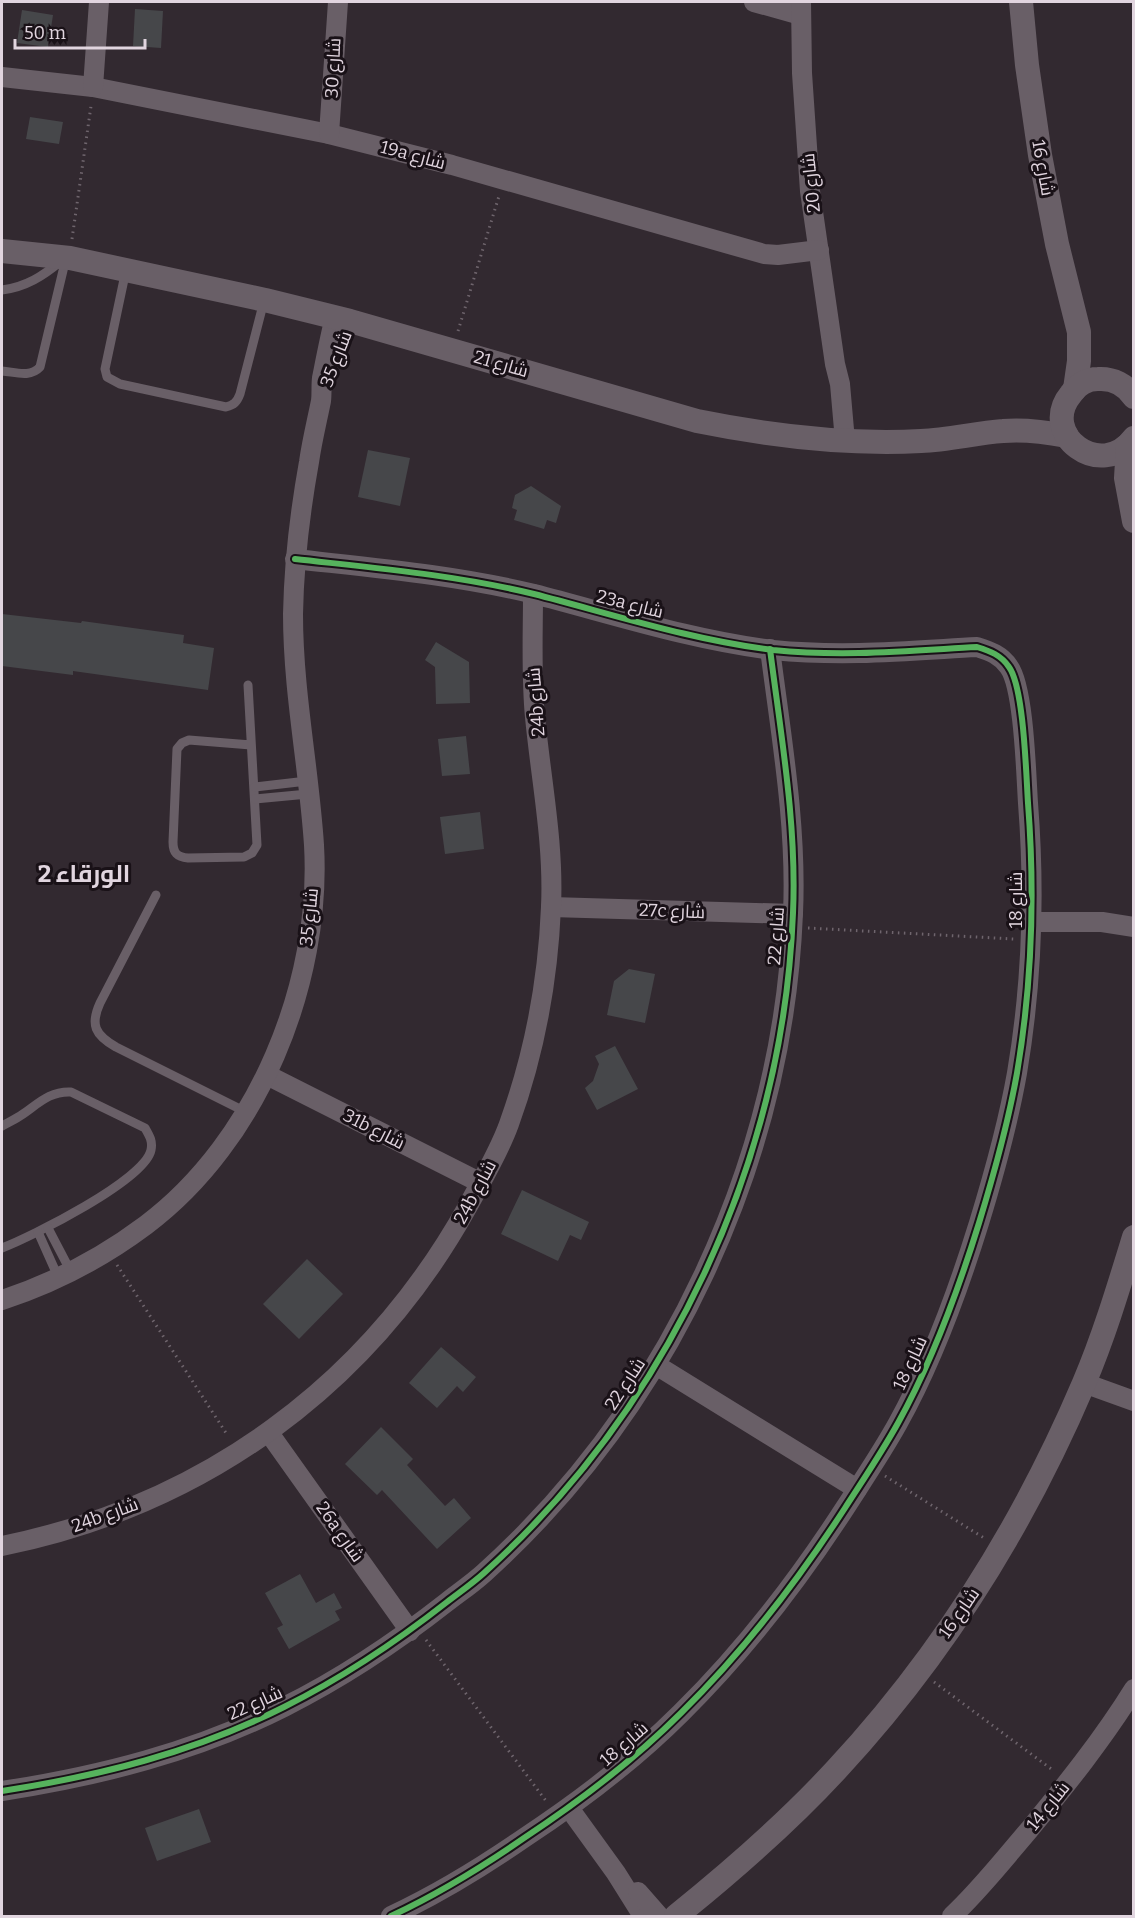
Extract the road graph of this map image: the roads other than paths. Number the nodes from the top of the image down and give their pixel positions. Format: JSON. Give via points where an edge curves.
{"nodes":[{"id":1,"x":99,"y":2,"type":"edge"},
{"id":2,"x":338,"y":2,"type":"edge"},
{"id":3,"x":754,"y":2,"type":"edge"},
{"id":4,"x":1021,"y":2,"type":"edge"},
{"id":5,"x":801,"y":8,"type":"edge"},
{"id":6,"x":2,"y":77,"type":"edge"},
{"id":7,"x":93,"y":87,"type":"junction"},
{"id":8,"x":329,"y":134,"type":"junction"},
{"id":9,"x":819,"y":250,"type":"junction"},
{"id":10,"x":2,"y":251,"type":"edge"},
{"id":11,"x":68,"y":258,"type":"junction"},
{"id":12,"x":126,"y":270,"type":"junction"},
{"id":13,"x":2,"y":290,"type":"edge"},
{"id":14,"x":265,"y":300,"type":"junction"},
{"id":15,"x":342,"y":319,"type":"junction"},
{"id":16,"x":1079,"y":332,"type":"junction"},
{"id":17,"x":2,"y":371,"type":"edge"},
{"id":18,"x":1127,"y":390,"type":"edge"},
{"id":19,"x":1069,"y":397,"type":"junction"},
{"id":20,"x":1003,"y":431,"type":"junction"},
{"id":21,"x":1067,"y":436,"type":"junction"},
{"id":22,"x":838,"y":441,"type":"junction"},
{"id":23,"x":1131,"y":441,"type":"edge"},
{"id":24,"x":1093,"y":455,"type":"junction"},
{"id":25,"x":1132,"y":516,"type":"edge"},
{"id":26,"x":295,"y":559,"type":"junction"},
{"id":27,"x":533,"y":594,"type":"junction"},
{"id":28,"x":959,"y":648,"type":"joint"},
{"id":29,"x":770,"y":649,"type":"junction"},
{"id":30,"x":248,"y":685,"type":"dead end"},
{"id":31,"x":251,"y":745,"type":"junction"},
{"id":32,"x":307,"y":787,"type":"junction"},
{"id":33,"x":255,"y":788,"type":"junction"},
{"id":34,"x":255,"y":799,"type":"junction"},
{"id":35,"x":156,"y":895,"type":"dead end"},
{"id":36,"x":551,"y":908,"type":"junction"},
{"id":37,"x":1134,"y":918,"type":"edge"},
{"id":38,"x":793,"y":921,"type":"junction"},
{"id":39,"x":1102,"y":922,"type":"junction"},
{"id":40,"x":1134,"y":927,"type":"edge"},
{"id":41,"x":1031,"y":931,"type":"junction"},
{"id":42,"x":267,"y":1075,"type":"junction"},
{"id":43,"x":246,"y":1112,"type":"junction"},
{"id":44,"x":2,"y":1126,"type":"edge"},
{"id":45,"x":480,"y":1183,"type":"junction"},
{"id":46,"x":48,"y":1228,"type":"junction"},
{"id":47,"x":38,"y":1232,"type":"junction"},
{"id":48,"x":1134,"y":1237,"type":"edge"},
{"id":49,"x":2,"y":1248,"type":"edge"},
{"id":50,"x":65,"y":1275,"type":"junction"},
{"id":51,"x":2,"y":1300,"type":"edge"},
{"id":52,"x":656,"y":1365,"type":"junction"},
{"id":53,"x":1086,"y":1376,"type":"junction"},
{"id":54,"x":1134,"y":1392,"type":"edge"},
{"id":55,"x":1134,"y":1401,"type":"edge"},
{"id":56,"x":269,"y":1433,"type":"junction"},
{"id":57,"x":857,"y":1489,"type":"junction"},
{"id":58,"x":2,"y":1546,"type":"edge"},
{"id":59,"x":413,"y":1629,"type":"junction"},
{"id":60,"x":1130,"y":1702,"type":"edge"},
{"id":61,"x":2,"y":1791,"type":"edge"},
{"id":62,"x":563,"y":1812,"type":"junction"},
{"id":63,"x":616,"y":1872,"type":"junction"},
{"id":64,"x":964,"y":1913,"type":"edge"},
{"id":65,"x":391,"y":1917,"type":"edge"},
{"id":66,"x":643,"y":1917,"type":"edge"},
{"id":67,"x":659,"y":1917,"type":"edge"},
{"id":68,"x":676,"y":1917,"type":"edge"}],
"edges":[{"from":1,"to":7,"type":"street"},
{"from":2,"to":8,"type":"street","name":"شارع 30"},
{"from":3,"to":5,"type":"street"},
{"from":4,"to":16,"type":"street","name":"شارع 16","via":[[1040,155]]},
{"from":5,"to":9,"type":"street","name":"شارع 20","via":[[805,132]]},
{"from":6,"to":7,"type":"street","name":"19a شارع"},
{"from":7,"to":8,"type":"street","name":"19a شارع"},
{"from":8,"to":9,"type":"street","name":"19a شارع","via":[[764,254]]},
{"from":9,"to":22,"type":"street","name":"شارع 20","via":[[835,364]]},
{"from":10,"to":11,"type":"street","name":"شارع 21"},
{"from":11,"to":12,"type":"street","name":"شارع 21"},
{"from":11,"to":13,"type":"lane","via":[[30,283]]},
{"from":11,"to":17,"type":"lane","via":[[40,367],[29,374]]},
{"from":12,"to":14,"type":"street","name":"شارع 21"},
{"from":12,"to":14,"type":"lane","via":[[106,361],[107,377],[120,384],[219,406],[237,401]]},
{"from":14,"to":15,"type":"street","name":"شارع 21"},
{"from":15,"to":22,"type":"street","name":"شارع 21","via":[[697,421],[745,431]]},
{"from":15,"to":26,"type":"street","name":"شارع 35","via":[[322,381]]},
{"from":16,"to":18,"type":"street","name":"شارع 16","via":[[1094,357]]},
{"from":16,"to":19,"type":"street","name":"شارع 16","via":[[1079,361]]},
{"from":18,"to":19,"type":"street","name":"شارع 21","via":[[1098,378],[1086,381]]},
{"from":19,"to":20,"type":"street","name":"شارع 21","via":[[1034,420]]},
{"from":19,"to":21,"type":"street","name":"شارع 16","via":[[1063,427]]},
{"from":20,"to":21,"type":"street","name":"شارع 21"},
{"from":20,"to":22,"type":"street","name":"شارع 21","via":[[924,441]]},
{"from":21,"to":24,"type":"street"},
{"from":23,"to":24,"type":"street","via":[[1118,452]]},
{"from":23,"to":25,"type":"street","via":[[1126,478]]},
{"from":24,"to":25,"type":"street","via":[[1114,482]]},
{"from":26,"to":27,"type":"street","name":"23a شارع","via":[[426,574]]},
{"from":26,"to":32,"type":"street","name":"شارع 35","via":[[294,658]]},
{"from":27,"to":29,"type":"street","name":"23a شارع","via":[[652,625]]},
{"from":27,"to":36,"type":"street","name":"24b شارع","via":[[532,671],[552,864]]},
{"from":28,"to":29,"type":"street","name":"23a شارع","via":[[865,654]]},
{"from":28,"to":41,"type":"street","name":"شارع 18","via":[[977,647],[993,652],[1007,663],[1015,678],[1029,811]]},
{"from":29,"to":38,"type":"street","name":"شارع 22","via":[[792,835]]},
{"from":30,"to":31,"type":"lane"},
{"from":31,"to":33,"type":"lane"},
{"from":31,"to":34,"type":"lane","via":[[189,740],[177,749],[173,842],[176,854],[181,858],[235,858],[252,853],[257,844]]},
{"from":32,"to":33,"type":"lane"},
{"from":32,"to":34,"type":"lane"},
{"from":32,"to":42,"type":"street","name":"شارع 35","via":[[314,847],[313,905],[304,963],[289,1020]]},
{"from":33,"to":34,"type":"lane"},
{"from":35,"to":43,"type":"lane","via":[[97,1009],[96,1029],[103,1040]]},
{"from":36,"to":38,"type":"street","name":"27c شارع"},
{"from":36,"to":45,"type":"street","name":"24b شارع","via":[[544,981],[530,1055],[509,1126]]},
{"from":37,"to":39,"type":"street"},
{"from":38,"to":52,"type":"street","name":"شارع 22","via":[[777,1049],[742,1181],[718,1245]]},
{"from":39,"to":40,"type":"street"},
{"from":39,"to":41,"type":"street"},
{"from":41,"to":57,"type":"street","name":"شارع 18","via":[[1017,1074],[968,1259],[934,1349],[899,1421]]},
{"from":42,"to":43,"type":"street","name":"شارع 35"},
{"from":42,"to":45,"type":"street","name":"31b شارع"},
{"from":43,"to":50,"type":"street","name":"شارع 35","via":[[217,1154],[148,1224]]},
{"from":44,"to":46,"type":"lane","via":[[49,1095],[71,1092],[145,1128],[151,1139],[151,1151],[135,1171]]},
{"from":45,"to":56,"type":"street","name":"24b شارع","via":[[446,1245],[407,1300],[365,1348]]},
{"from":46,"to":47,"type":"lane"},
{"from":46,"to":50,"type":"lane"},
{"from":47,"to":49,"type":"lane"},
{"from":47,"to":50,"type":"lane"},
{"from":48,"to":53,"type":"street","name":"شارع 16"},
{"from":50,"to":51,"type":"street","name":"شارع 35"},
{"from":52,"to":57,"type":"street"},
{"from":52,"to":59,"type":"street","name":"شارع 22","via":[[605,1441],[547,1510],[483,1574]]},
{"from":53,"to":54,"type":"street"},
{"from":53,"to":55,"type":"street"},
{"from":53,"to":68,"type":"street","name":"شارع 16","via":[[1052,1453],[1001,1548],[919,1671],[836,1770],[790,1817]]},
{"from":56,"to":58,"type":"street","name":"24b شارع","via":[[155,1497],[105,1517]]},
{"from":56,"to":59,"type":"street","name":"26a شارع"},
{"from":57,"to":62,"type":"street","name":"شارع 18","via":[[776,1608],[730,1663],[636,1755]]},
{"from":59,"to":61,"type":"street","name":"شارع 22","via":[[349,1672],[282,1708],[213,1738],[68,1781]]},
{"from":60,"to":64,"type":"street","name":"شارع 14"},
{"from":62,"to":63,"type":"street"},
{"from":62,"to":65,"type":"street","name":"شارع 18","via":[[492,1860]]},
{"from":63,"to":66,"type":"street"},
{"from":63,"to":67,"type":"street"}]}
